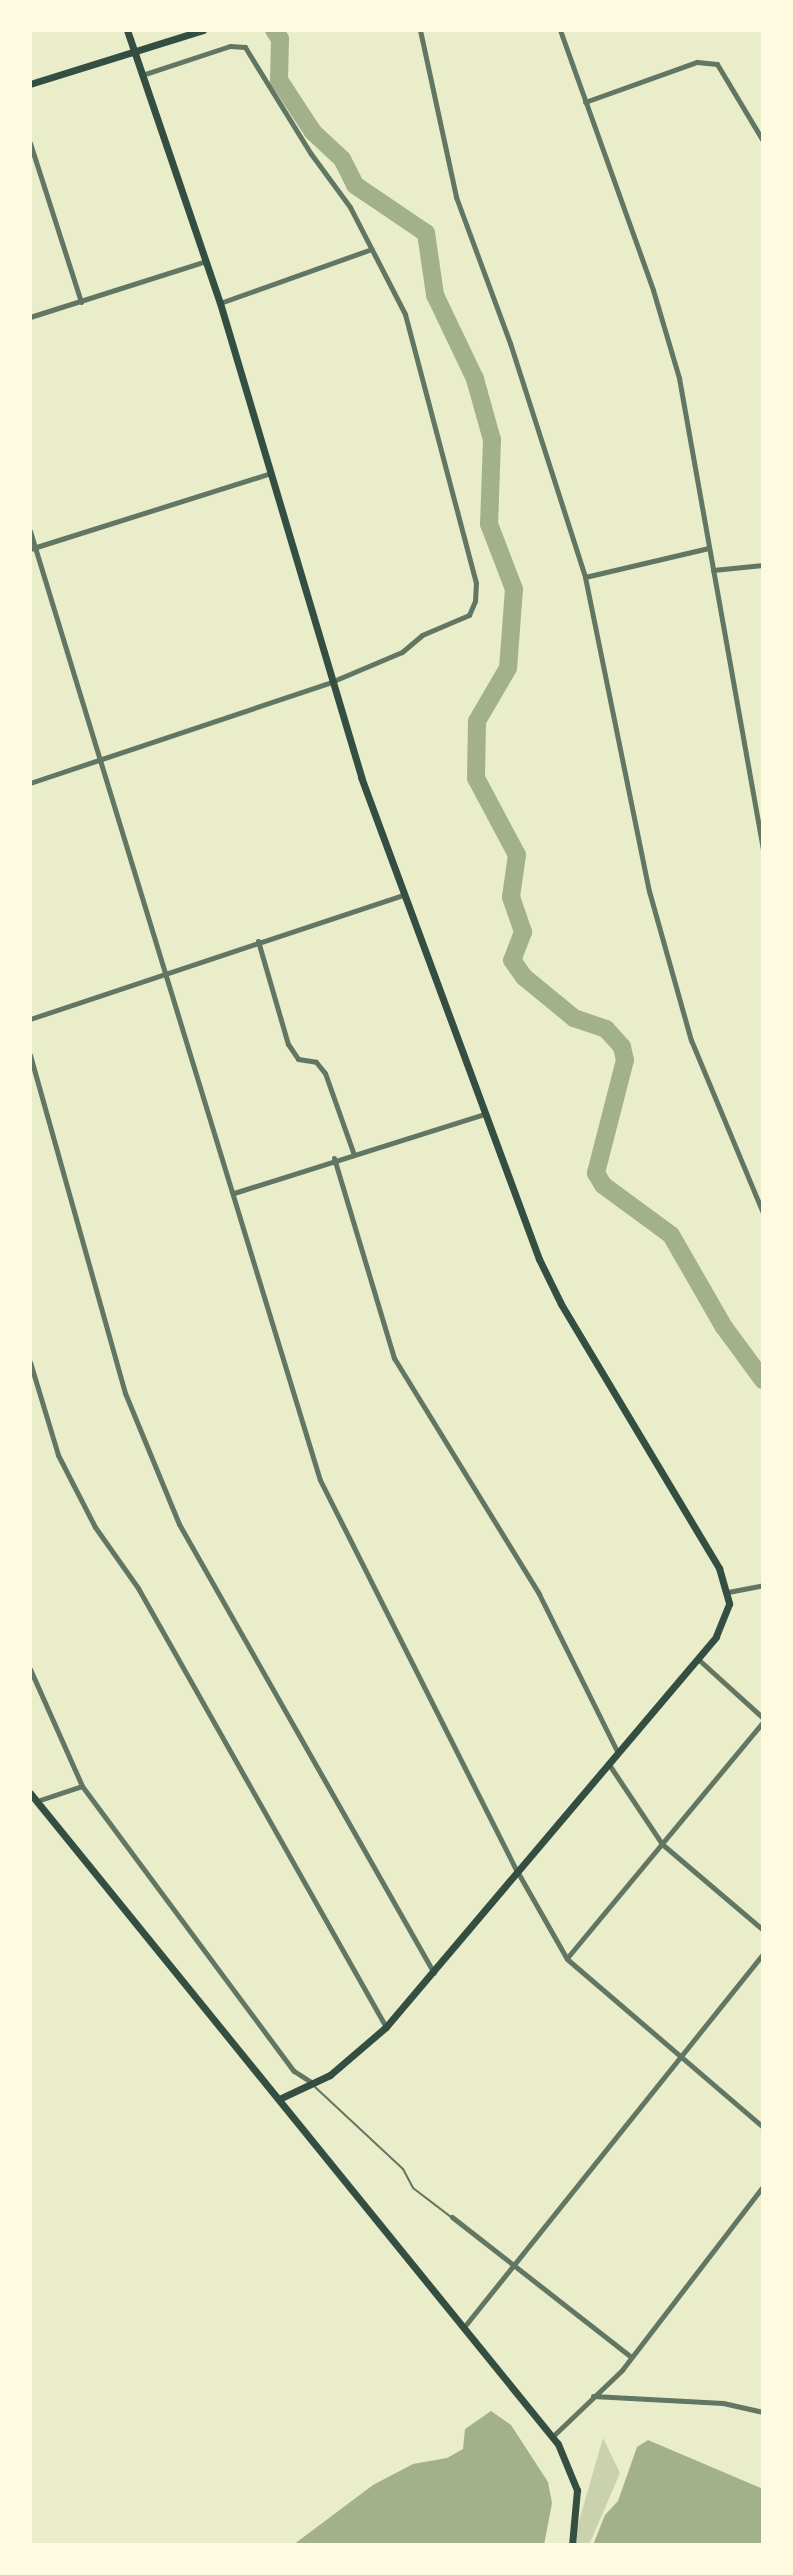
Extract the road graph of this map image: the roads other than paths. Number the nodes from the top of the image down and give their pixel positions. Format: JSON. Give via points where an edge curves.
{"nodes":[{"id":1,"x":127,"y":30,"type":"edge"},
{"id":2,"x":203,"y":30,"type":"edge"},
{"id":3,"x":420,"y":30,"type":"edge"},
{"id":4,"x":560,"y":30,"type":"edge"},
{"id":5,"x":133,"y":51,"type":"junction"},
{"id":6,"x":142,"y":75,"type":"junction"},
{"id":7,"x":30,"y":84,"type":"edge"},
{"id":8,"x":585,"y":102,"type":"junction"},
{"id":9,"x":763,"y":141,"type":"edge"},
{"id":10,"x":30,"y":143,"type":"edge"},
{"id":11,"x":372,"y":249,"type":"junction"},
{"id":12,"x":203,"y":262,"type":"junction"},
{"id":13,"x":81,"y":302,"type":"junction"},
{"id":14,"x":220,"y":303,"type":"junction"},
{"id":15,"x":30,"y":317,"type":"edge"},
{"id":16,"x":271,"y":473,"type":"junction"},
{"id":17,"x":30,"y":531,"type":"edge"},
{"id":18,"x":33,"y":548,"type":"edge"},
{"id":19,"x":709,"y":548,"type":"junction"},
{"id":20,"x":763,"y":565,"type":"edge"},
{"id":21,"x":713,"y":570,"type":"junction"},
{"id":22,"x":585,"y":577,"type":"junction"},
{"id":23,"x":331,"y":682,"type":"junction"},
{"id":24,"x":98,"y":761,"type":"junction"},
{"id":25,"x":30,"y":783,"type":"edge"},
{"id":26,"x":763,"y":851,"type":"edge"},
{"id":27,"x":402,"y":895,"type":"junction"},
{"id":28,"x":258,"y":941,"type":"junction"},
{"id":29,"x":166,"y":971,"type":"junction"},
{"id":30,"x":30,"y":1019,"type":"edge"},
{"id":31,"x":30,"y":1055,"type":"edge"},
{"id":32,"x":485,"y":1114,"type":"junction"},
{"id":33,"x":353,"y":1152,"type":"junction"},
{"id":34,"x":334,"y":1158,"type":"junction"},
{"id":35,"x":234,"y":1193,"type":"junction"},
{"id":36,"x":763,"y":1213,"type":"edge"},
{"id":37,"x":30,"y":1362,"type":"edge"},
{"id":38,"x":763,"y":1585,"type":"edge"},
{"id":39,"x":728,"y":1592,"type":"junction"},
{"id":40,"x":698,"y":1659,"type":"junction"},
{"id":41,"x":30,"y":1669,"type":"edge"},
{"id":42,"x":763,"y":1720,"type":"edge"},
{"id":43,"x":617,"y":1751,"type":"junction"},
{"id":44,"x":608,"y":1762,"type":"junction"},
{"id":45,"x":82,"y":1786,"type":"junction"},
{"id":46,"x":30,"y":1793,"type":"edge"},
{"id":47,"x":37,"y":1801,"type":"junction"},
{"id":48,"x":662,"y":1844,"type":"junction"},
{"id":49,"x":517,"y":1871,"type":"junction"},
{"id":50,"x":763,"y":1930,"type":"edge"},
{"id":51,"x":763,"y":1954,"type":"edge"},
{"id":52,"x":567,"y":1959,"type":"junction"},
{"id":53,"x":434,"y":1973,"type":"junction"},
{"id":54,"x":386,"y":2027,"type":"junction"},
{"id":55,"x":678,"y":2058,"type":"junction"},
{"id":56,"x":311,"y":2082,"type":"junction"},
{"id":57,"x":279,"y":2099,"type":"junction"},
{"id":58,"x":763,"y":2127,"type":"edge"},
{"id":59,"x":763,"y":2186,"type":"edge"},
{"id":60,"x":452,"y":2217,"type":"joint"},
{"id":61,"x":511,"y":2266,"type":"junction"},
{"id":62,"x":464,"y":2327,"type":"junction"},
{"id":63,"x":631,"y":2357,"type":"junction"},
{"id":64,"x":592,"y":2396,"type":"junction"},
{"id":65,"x":763,"y":2412,"type":"edge"},
{"id":66,"x":552,"y":2437,"type":"junction"},
{"id":67,"x":572,"y":2545,"type":"edge"}],
"edges":[{"from":1,"to":5,"type":"main road"},
{"from":2,"to":5,"type":"main road"},
{"from":3,"to":22,"type":"street","via":[[456,197],[510,343]]},
{"from":4,"to":8,"type":"street"},
{"from":5,"to":6,"type":"main road"},
{"from":5,"to":7,"type":"main road"},
{"from":6,"to":11,"type":"street","via":[[230,46],[245,47]]},
{"from":6,"to":12,"type":"main road"},
{"from":8,"to":9,"type":"street","via":[[697,62],[717,64]]},
{"from":8,"to":19,"type":"street","via":[[679,378]]},
{"from":10,"to":13,"type":"street"},
{"from":11,"to":14,"type":"street"},
{"from":11,"to":23,"type":"street","via":[[390,279],[420,364],[476,583],[469,615],[422,635],[402,652]]},
{"from":12,"to":13,"type":"street"},
{"from":12,"to":14,"type":"main road"},
{"from":13,"to":15,"type":"street"},
{"from":14,"to":16,"type":"main road"},
{"from":16,"to":18,"type":"street"},
{"from":16,"to":23,"type":"main road"},
{"from":17,"to":18,"type":"street"},
{"from":18,"to":24,"type":"street"},
{"from":19,"to":21,"type":"street"},
{"from":19,"to":22,"type":"street"},
{"from":20,"to":21,"type":"street"},
{"from":21,"to":26,"type":"street"},
{"from":22,"to":36,"type":"street","via":[[649,891],[691,1040]]},
{"from":23,"to":24,"type":"street"},
{"from":23,"to":27,"type":"main road"},
{"from":24,"to":25,"type":"street"},
{"from":24,"to":29,"type":"street"},
{"from":27,"to":28,"type":"street"},
{"from":27,"to":32,"type":"main road"},
{"from":28,"to":29,"type":"street"},
{"from":28,"to":33,"type":"street","via":[[288,1044],[298,1059],[316,1062],[325,1073]]},
{"from":29,"to":30,"type":"street"},
{"from":29,"to":35,"type":"street"},
{"from":31,"to":53,"type":"street","via":[[125,1393],[179,1524]]},
{"from":32,"to":33,"type":"street"},
{"from":32,"to":39,"type":"main road","via":[[561,1304],[719,1568]]},
{"from":33,"to":34,"type":"street"},
{"from":34,"to":35,"type":"street"},
{"from":34,"to":43,"type":"street","via":[[394,1358],[539,1594]]},
{"from":35,"to":49,"type":"street","via":[[320,1480]]},
{"from":37,"to":54,"type":"street","via":[[58,1455],[95,1527],[138,1588]]},
{"from":38,"to":39,"type":"street"},
{"from":39,"to":40,"type":"main road","via":[[724,1623]]},
{"from":40,"to":42,"type":"street"},
{"from":40,"to":43,"type":"main road"},
{"from":41,"to":45,"type":"street"},
{"from":42,"to":48,"type":"street"},
{"from":43,"to":44,"type":"main road"},
{"from":44,"to":48,"type":"street"},
{"from":44,"to":49,"type":"main road"},
{"from":45,"to":47,"type":"street"},
{"from":45,"to":56,"type":"street","via":[[294,2071]]},
{"from":46,"to":47,"type":"main road"},
{"from":47,"to":57,"type":"main road"},
{"from":48,"to":50,"type":"street"},
{"from":48,"to":52,"type":"street"},
{"from":49,"to":52,"type":"street"},
{"from":49,"to":53,"type":"main road"},
{"from":51,"to":55,"type":"street"},
{"from":52,"to":55,"type":"street"},
{"from":53,"to":54,"type":"main road"},
{"from":54,"to":56,"type":"main road","via":[[353,2058]]},
{"from":55,"to":58,"type":"street"},
{"from":55,"to":61,"type":"street"},
{"from":56,"to":57,"type":"main road"},
{"from":56,"to":60,"type":"lane","via":[[403,2169],[413,2188]]},
{"from":57,"to":62,"type":"main road"},
{"from":59,"to":63,"type":"street"},
{"from":60,"to":61,"type":"street"},
{"from":61,"to":62,"type":"street"},
{"from":61,"to":63,"type":"street"},
{"from":62,"to":66,"type":"main road"},
{"from":63,"to":64,"type":"street"},
{"from":64,"to":65,"type":"street","via":[[723,2403]]},
{"from":64,"to":66,"type":"street"},
{"from":66,"to":67,"type":"main road","via":[[577,2490]]}]}
